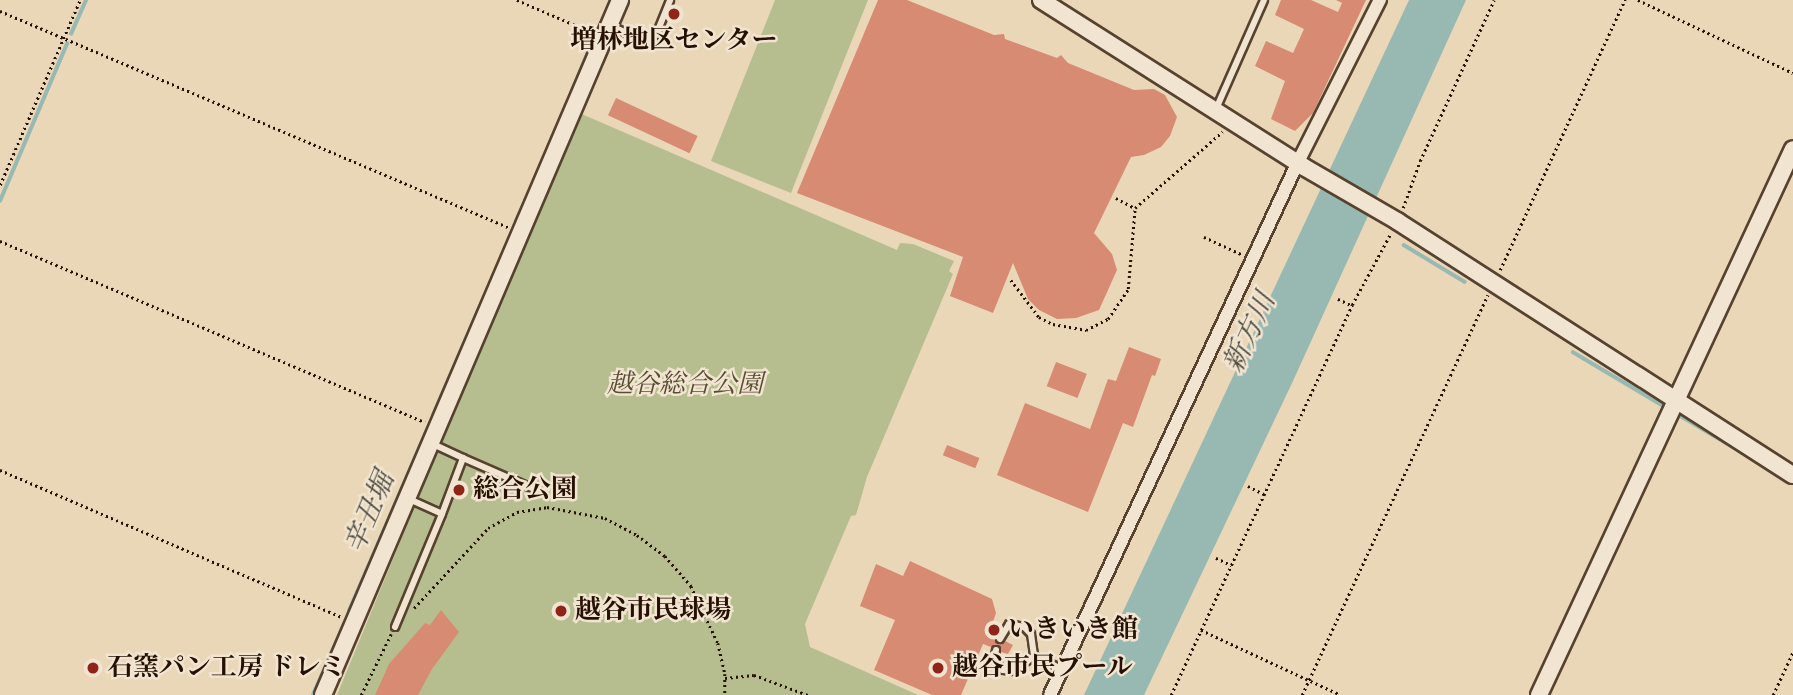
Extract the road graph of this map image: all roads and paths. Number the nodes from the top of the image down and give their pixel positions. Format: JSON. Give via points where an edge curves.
{"nodes":[{"id":1,"x":80,"y":0,"type":"edge"},
{"id":2,"x":517,"y":0,"type":"edge"},
{"id":3,"x":620,"y":0,"type":"edge"},
{"id":4,"x":670,"y":0,"type":"edge"},
{"id":5,"x":1264,"y":0,"type":"edge"},
{"id":6,"x":1380,"y":0,"type":"edge"},
{"id":7,"x":1494,"y":0,"type":"edge"},
{"id":8,"x":1625,"y":0,"type":"edge"},
{"id":9,"x":1638,"y":0,"type":"edge"},
{"id":10,"x":1050,"y":3,"type":"edge"},
{"id":11,"x":0,"y":11,"type":"edge"},
{"id":12,"x":65,"y":38,"type":"junction"},
{"id":13,"x":605,"y":43,"type":"junction"},
{"id":14,"x":1793,"y":72,"type":"edge"},
{"id":15,"x":1222,"y":115,"type":"junction"},
{"id":16,"x":1793,"y":149,"type":"edge"},
{"id":17,"x":1301,"y":165,"type":"junction"},
{"id":18,"x":0,"y":185,"type":"edge"},
{"id":19,"x":1116,"y":198,"type":"dead end"},
{"id":20,"x":1135,"y":208,"type":"junction"},
{"id":21,"x":1397,"y":221,"type":"junction"},
{"id":22,"x":520,"y":232,"type":"junction"},
{"id":23,"x":1204,"y":237,"type":"dead end"},
{"id":24,"x":0,"y":241,"type":"edge"},
{"id":25,"x":1254,"y":259,"type":"junction"},
{"id":26,"x":1011,"y":280,"type":"dead end"},
{"id":27,"x":1494,"y":284,"type":"junction"},
{"id":28,"x":1338,"y":299,"type":"dead end"},
{"id":29,"x":1352,"y":305,"type":"junction"},
{"id":30,"x":1676,"y":400,"type":"junction"},
{"id":31,"x":434,"y":435,"type":"junction"},
{"id":32,"x":463,"y":458,"type":"junction"},
{"id":33,"x":0,"y":470,"type":"edge"},
{"id":34,"x":1793,"y":475,"type":"edge"},
{"id":35,"x":1248,"y":486,"type":"dead end"},
{"id":36,"x":532,"y":488,"type":"dead end"},
{"id":37,"x":1264,"y":494,"type":"junction"},
{"id":38,"x":407,"y":498,"type":"junction"},
{"id":39,"x":442,"y":514,"type":"junction"},
{"id":40,"x":1216,"y":558,"type":"dead end"},
{"id":41,"x":1231,"y":565,"type":"junction"},
{"id":42,"x":412,"y":609,"type":"dead end"},
{"id":43,"x":339,"y":616,"type":"dead end"},
{"id":44,"x":395,"y":627,"type":"joint"},
{"id":45,"x":1201,"y":630,"type":"junction"},
{"id":46,"x":1000,"y":639,"type":"dead end"},
{"id":47,"x":996,"y":650,"type":"dead end"},
{"id":48,"x":1793,"y":652,"type":"edge"},
{"id":49,"x":1034,"y":656,"type":"junction"},
{"id":50,"x":1062,"y":670,"type":"junction"},
{"id":51,"x":725,"y":678,"type":"junction"},
{"id":52,"x":1309,"y":680,"type":"junction"},
{"id":53,"x":323,"y":695,"type":"edge"},
{"id":54,"x":361,"y":695,"type":"edge"},
{"id":55,"x":725,"y":695,"type":"edge"},
{"id":56,"x":808,"y":695,"type":"edge"},
{"id":57,"x":1050,"y":695,"type":"edge"},
{"id":58,"x":1171,"y":695,"type":"edge"},
{"id":59,"x":1302,"y":695,"type":"edge"},
{"id":60,"x":1341,"y":695,"type":"edge"},
{"id":61,"x":1539,"y":695,"type":"edge"},
{"id":62,"x":1773,"y":695,"type":"edge"}],
"edges":[{"from":1,"to":12,"type":"path"},
{"from":2,"to":13,"type":"path"},
{"from":3,"to":13,"type":"street"},
{"from":4,"to":13,"type":"lane","via":[[650,39]]},
{"from":5,"to":15,"type":"lane"},
{"from":6,"to":17,"type":"street"},
{"from":7,"to":21,"type":"path"},
{"from":8,"to":27,"type":"path"},
{"from":9,"to":14,"type":"path"},
{"from":10,"to":15,"type":"street"},
{"from":11,"to":12,"type":"path"},
{"from":12,"to":18,"type":"path"},
{"from":12,"to":22,"type":"path"},
{"from":13,"to":22,"type":"street"},
{"from":15,"to":17,"type":"street"},
{"from":15,"to":20,"type":"path","via":[[1221,134]]},
{"from":16,"to":30,"type":"street"},
{"from":17,"to":21,"type":"street"},
{"from":17,"to":25,"type":"street"},
{"from":19,"to":20,"type":"path"},
{"from":20,"to":26,"type":"path","via":[[1128,289],[1108,319],[1086,330],[1054,324],[1039,317]]},
{"from":21,"to":27,"type":"street"},
{"from":21,"to":29,"type":"path"},
{"from":22,"to":31,"type":"street"},
{"from":23,"to":25,"type":"path"},
{"from":24,"to":31,"type":"path"},
{"from":25,"to":50,"type":"street"},
{"from":27,"to":30,"type":"street"},
{"from":27,"to":52,"type":"path"},
{"from":28,"to":29,"type":"path"},
{"from":29,"to":37,"type":"path"},
{"from":30,"to":34,"type":"street"},
{"from":30,"to":61,"type":"street"},
{"from":31,"to":32,"type":"lane"},
{"from":31,"to":38,"type":"street"},
{"from":32,"to":36,"type":"lane"},
{"from":32,"to":39,"type":"lane"},
{"from":33,"to":43,"type":"path"},
{"from":35,"to":37,"type":"path"},
{"from":37,"to":41,"type":"path"},
{"from":38,"to":39,"type":"lane"},
{"from":38,"to":53,"type":"street"},
{"from":39,"to":44,"type":"lane"},
{"from":40,"to":41,"type":"path"},
{"from":41,"to":45,"type":"path"},
{"from":42,"to":51,"type":"path","via":[[488,528],[517,512],[547,507],[579,510],[605,517],[665,556],[691,586],[710,620]]},
{"from":44,"to":54,"type":"path"},
{"from":45,"to":52,"type":"path"},
{"from":45,"to":58,"type":"path"},
{"from":46,"to":49,"type":"lane","via":[[1009,624],[1024,627],[1031,634]]},
{"from":47,"to":49,"type":"lane","via":[[994,660],[1003,670],[1012,671]]},
{"from":48,"to":62,"type":"path"},
{"from":49,"to":50,"type":"lane"},
{"from":50,"to":57,"type":"street"},
{"from":51,"to":55,"type":"path"},
{"from":51,"to":56,"type":"path","via":[[754,675]]},
{"from":52,"to":59,"type":"path"},
{"from":52,"to":60,"type":"path"}]}
